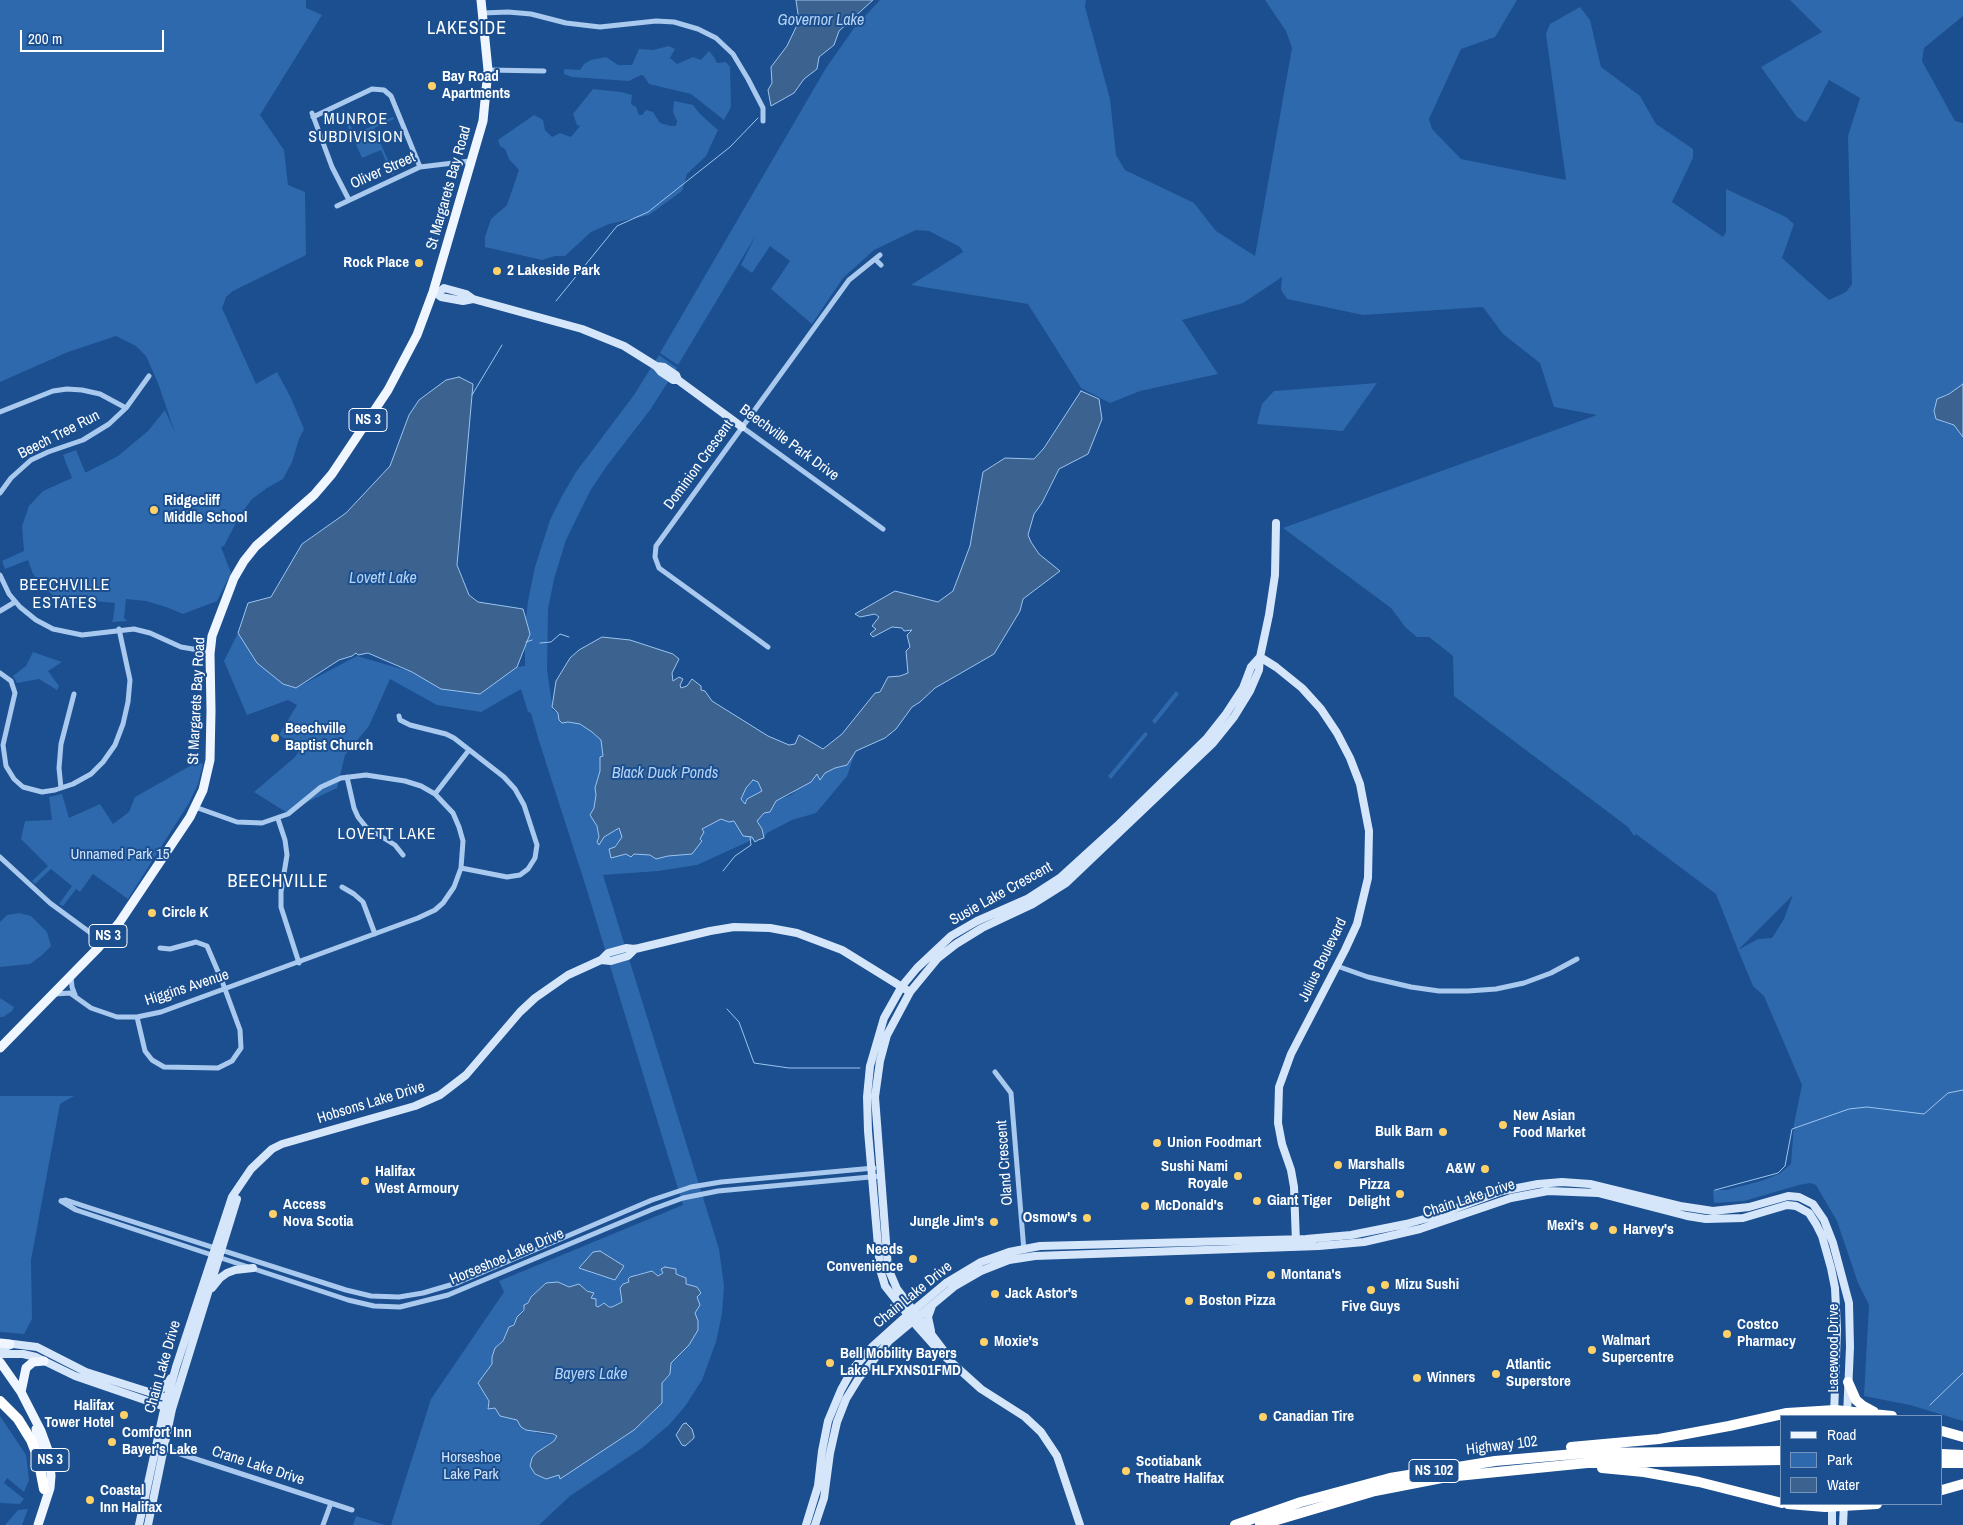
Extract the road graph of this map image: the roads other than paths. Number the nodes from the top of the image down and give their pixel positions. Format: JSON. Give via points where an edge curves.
{"nodes":[{"id":1,"x":481,"y":0,"type":"edge"},
{"id":2,"x":483,"y":13,"type":"junction"},
{"id":3,"x":488,"y":70,"type":"junction"},
{"id":4,"x":544,"y":71,"type":"dead end"},
{"id":5,"x":763,"y":121,"type":"dead end"},
{"id":6,"x":470,"y":161,"type":"junction"},
{"id":7,"x":420,"y":167,"type":"junction"},
{"id":8,"x":349,"y":200,"type":"junction"},
{"id":9,"x":337,"y":206,"type":"dead end"},
{"id":10,"x":881,"y":265,"type":"dead end"},
{"id":11,"x":436,"y":292,"type":"junction"},
{"id":12,"x":149,"y":376,"type":"dead end"},
{"id":13,"x":126,"y":408,"type":"junction"},
{"id":14,"x":0,"y":412,"type":"edge"},
{"id":15,"x":742,"y":427,"type":"junction"},
{"id":16,"x":0,"y":494,"type":"edge"},
{"id":17,"x":1276,"y":522,"type":"dead end"},
{"id":18,"x":882,"y":529,"type":"dead end"},
{"id":19,"x":0,"y":575,"type":"edge"},
{"id":20,"x":15,"y":602,"type":"junction"},
{"id":21,"x":0,"y":611,"type":"edge"},
{"id":22,"x":119,"y":629,"type":"junction"},
{"id":23,"x":768,"y":647,"type":"dead end"},
{"id":24,"x":210,"y":652,"type":"junction"},
{"id":25,"x":1260,"y":657,"type":"junction"},
{"id":26,"x":0,"y":673,"type":"edge"},
{"id":27,"x":74,"y":694,"type":"dead end"},
{"id":28,"x":399,"y":716,"type":"dead end"},
{"id":29,"x":470,"y":750,"type":"junction"},
{"id":30,"x":347,"y":776,"type":"junction"},
{"id":31,"x":61,"y":788,"type":"junction"},
{"id":32,"x":435,"y":794,"type":"junction"},
{"id":33,"x":195,"y":807,"type":"junction"},
{"id":34,"x":278,"y":819,"type":"junction"},
{"id":35,"x":403,"y":855,"type":"dead end"},
{"id":36,"x":0,"y":857,"type":"edge"},
{"id":37,"x":462,"y":868,"type":"junction"},
{"id":38,"x":342,"y":887,"type":"dead end"},
{"id":39,"x":375,"y":934,"type":"junction"},
{"id":40,"x":103,"y":942,"type":"junction"},
{"id":41,"x":160,"y":948,"type":"dead end"},
{"id":42,"x":1577,"y":960,"type":"dead end"},
{"id":43,"x":299,"y":963,"type":"junction"},
{"id":44,"x":1337,"y":966,"type":"junction"},
{"id":45,"x":72,"y":975,"type":"junction"},
{"id":46,"x":902,"y":986,"type":"junction"},
{"id":47,"x":225,"y":989,"type":"junction"},
{"id":48,"x":910,"y":992,"type":"junction"},
{"id":49,"x":52,"y":995,"type":"junction"},
{"id":50,"x":75,"y":996,"type":"junction"},
{"id":51,"x":137,"y":1017,"type":"junction"},
{"id":52,"x":0,"y":1048,"type":"edge"},
{"id":53,"x":995,"y":1072,"type":"dead end"},
{"id":54,"x":880,"y":1172,"type":"junction"},
{"id":55,"x":871,"y":1173,"type":"junction"},
{"id":56,"x":1807,"y":1200,"type":"joint"},
{"id":57,"x":105,"y":1212,"type":"junction"},
{"id":58,"x":1809,"y":1213,"type":"joint"},
{"id":59,"x":102,"y":1219,"type":"junction"},
{"id":60,"x":148,"y":1226,"type":"junction"},
{"id":61,"x":145,"y":1233,"type":"junction"},
{"id":62,"x":1296,"y":1243,"type":"junction"},
{"id":63,"x":217,"y":1252,"type":"junction"},
{"id":64,"x":1024,"y":1252,"type":"junction"},
{"id":65,"x":253,"y":1268,"type":"junction"},
{"id":66,"x":299,"y":1275,"type":"junction"},
{"id":67,"x":296,"y":1283,"type":"junction"},
{"id":68,"x":209,"y":1294,"type":"junction"},
{"id":69,"x":932,"y":1305,"type":"junction"},
{"id":70,"x":913,"y":1316,"type":"junction"},
{"id":71,"x":187,"y":1333,"type":"junction"},
{"id":72,"x":196,"y":1336,"type":"junction"},
{"id":73,"x":933,"y":1336,"type":"junction"},
{"id":74,"x":0,"y":1343,"type":"edge"},
{"id":75,"x":10,"y":1344,"type":"junction"},
{"id":76,"x":0,"y":1349,"type":"edge"},
{"id":77,"x":0,"y":1354,"type":"edge"},
{"id":78,"x":44,"y":1361,"type":"junction"},
{"id":79,"x":951,"y":1361,"type":"junction"},
{"id":80,"x":0,"y":1362,"type":"edge"},
{"id":81,"x":176,"y":1367,"type":"junction"},
{"id":82,"x":1848,"y":1382,"type":"junction"},
{"id":83,"x":21,"y":1392,"type":"junction"},
{"id":84,"x":149,"y":1392,"type":"junction"},
{"id":85,"x":172,"y":1399,"type":"junction"},
{"id":86,"x":0,"y":1402,"type":"edge"},
{"id":87,"x":169,"y":1408,"type":"junction"},
{"id":88,"x":833,"y":1408,"type":"junction"},
{"id":89,"x":841,"y":1412,"type":"junction"},
{"id":90,"x":1834,"y":1413,"type":"edge"},
{"id":91,"x":1877,"y":1413,"type":"junction"},
{"id":92,"x":1847,"y":1414,"type":"edge"},
{"id":93,"x":1887,"y":1415,"type":"edge"},
{"id":94,"x":35,"y":1423,"type":"junction"},
{"id":95,"x":1943,"y":1431,"type":"edge"},
{"id":96,"x":1963,"y":1437,"type":"edge"},
{"id":97,"x":160,"y":1448,"type":"junction"},
{"id":98,"x":1780,"y":1451,"type":"edge"},
{"id":99,"x":1943,"y":1454,"type":"edge"},
{"id":100,"x":1963,"y":1455,"type":"edge"},
{"id":101,"x":1780,"y":1460,"type":"edge"},
{"id":102,"x":1943,"y":1462,"type":"edge"},
{"id":103,"x":1963,"y":1463,"type":"edge"},
{"id":104,"x":1447,"y":1477,"type":"junction"},
{"id":105,"x":1390,"y":1478,"type":"junction"},
{"id":106,"x":1963,"y":1484,"type":"edge"},
{"id":107,"x":44,"y":1489,"type":"junction"},
{"id":108,"x":1943,"y":1490,"type":"edge"},
{"id":109,"x":46,"y":1500,"type":"junction"},
{"id":110,"x":1780,"y":1502,"type":"edge"},
{"id":111,"x":331,"y":1503,"type":"junction"},
{"id":112,"x":1832,"y":1505,"type":"edge"},
{"id":113,"x":1844,"y":1505,"type":"edge"},
{"id":114,"x":352,"y":1510,"type":"dead end"},
{"id":115,"x":38,"y":1525,"type":"edge"},
{"id":116,"x":139,"y":1525,"type":"edge"},
{"id":117,"x":148,"y":1525,"type":"edge"},
{"id":118,"x":323,"y":1525,"type":"edge"},
{"id":119,"x":806,"y":1525,"type":"edge"},
{"id":120,"x":815,"y":1525,"type":"edge"},
{"id":121,"x":1080,"y":1525,"type":"edge"},
{"id":122,"x":1235,"y":1525,"type":"edge"},
{"id":123,"x":1260,"y":1525,"type":"edge"},
{"id":124,"x":1832,"y":1525,"type":"edge"},
{"id":125,"x":1843,"y":1525,"type":"edge"}],
"edges":[{"from":1,"to":2,"type":"main road","name":"St Margarets Bay Road","number":"NS 3"},
{"from":2,"to":3,"type":"main road","name":"St Margarets Bay Road","number":"NS 3"},
{"from":2,"to":5,"type":"street","via":[[531,14],[600,27],[656,21],[680,23],[698,29],[722,42],[738,60],[762,108]]},
{"from":3,"to":4,"type":"street"},
{"from":3,"to":6,"type":"main road","name":"St Margarets Bay Road","number":"NS 3","via":[[483,121]]},
{"from":6,"to":7,"type":"street","name":"Oliver Street"},
{"from":6,"to":11,"type":"main road","name":"St Margarets Bay Road","number":"NS 3"},
{"from":7,"to":8,"type":"street","name":"Oliver Street"},
{"from":7,"to":8,"type":"street","via":[[391,96],[383,89],[372,89],[313,115]]},
{"from":8,"to":9,"type":"street","name":"Oliver Street"},
{"from":10,"to":15,"type":"street","name":"Dominion Crescent","via":[[878,257],[850,280]]},
{"from":11,"to":15,"type":"street","name":"Beechville Park Drive","via":[[441,297],[463,301],[473,299],[589,332],[624,346],[676,375],[678,380]]},
{"from":11,"to":24,"type":"main road","name":"St Margarets Bay Road","number":"NS 3","via":[[399,372],[336,468],[314,495],[256,546],[240,566],[218,618]]},
{"from":12,"to":13,"type":"street","name":"Beech Tree Run"},
{"from":13,"to":14,"type":"street","via":[[100,394],[67,389],[53,391]]},
{"from":13,"to":16,"type":"street","name":"Beech Tree Run","via":[[89,436],[31,460],[17,471]]},
{"from":15,"to":18,"type":"street","name":"Beechville Park Drive"},
{"from":15,"to":23,"type":"street","name":"Dominion Crescent","via":[[657,543],[655,557],[659,568]]},
{"from":17,"to":25,"type":"street","name":"Susie Lake Crescent","via":[[1275,575]]},
{"from":19,"to":20,"type":"street"},
{"from":20,"to":21,"type":"street"},
{"from":20,"to":22,"type":"street","via":[[36,620],[62,632],[92,635]]},
{"from":22,"to":24,"type":"street","via":[[144,631],[181,648]]},
{"from":22,"to":31,"type":"street","via":[[130,680],[127,710],[120,731],[108,756],[96,770]]},
{"from":24,"to":33,"type":"main road","name":"St Margarets Bay Road","number":"NS 3","via":[[210,760],[205,784]]},
{"from":25,"to":44,"type":"street","name":"Julius Boulevard","via":[[1288,676],[1321,709],[1346,749],[1363,793],[1370,840],[1368,878],[1356,924]]},
{"from":25,"to":46,"type":"street","name":"Susie Lake Crescent","via":[[1251,667],[1226,714],[1207,738],[1110,832],[1061,877],[1027,899],[977,920],[951,936]]},
{"from":25,"to":48,"type":"street","name":"Susie Lake Crescent","via":[[1259,670],[1250,691],[1234,717],[1206,750],[1066,884],[956,944],[938,958]]},
{"from":26,"to":31,"type":"street","via":[[10,681],[15,693],[3,745],[9,773],[17,784],[29,790],[49,792]]},
{"from":27,"to":31,"type":"street","via":[[61,744]]},
{"from":28,"to":29,"type":"street","via":[[410,725],[446,734]]},
{"from":29,"to":32,"type":"street"},
{"from":29,"to":37,"type":"street","via":[[515,789],[526,810],[537,849],[530,867],[514,877]]},
{"from":30,"to":32,"type":"street","via":[[400,780]]},
{"from":30,"to":34,"type":"street","via":[[326,784],[292,812]]},
{"from":30,"to":35,"type":"street","via":[[358,817]]},
{"from":32,"to":37,"type":"street","via":[[450,809],[459,826],[464,850]]},
{"from":33,"to":34,"type":"street","via":[[242,823],[257,824]]},
{"from":33,"to":40,"type":"main road","name":"St Margarets Bay Road","number":"NS 3","via":[[138,896]]},
{"from":34,"to":43,"type":"street","via":[[287,854],[281,907]]},
{"from":36,"to":40,"type":"street","via":[[50,903]]},
{"from":37,"to":39,"type":"street","via":[[454,887],[435,910]]},
{"from":38,"to":39,"type":"street","via":[[362,902]]},
{"from":39,"to":43,"type":"street","name":"Higgins Avenue"},
{"from":40,"to":45,"type":"main road","name":"St Margarets Bay Road","number":"NS 3"},
{"from":41,"to":47,"type":"street","via":[[204,943]]},
{"from":42,"to":44,"type":"street","via":[[1524,982],[1468,992],[1411,987]]},
{"from":43,"to":47,"type":"street","name":"Higgins Avenue"},
{"from":44,"to":62,"type":"street","name":"Julius Boulevard","via":[[1288,1060],[1278,1094],[1279,1130],[1296,1197]]},
{"from":45,"to":49,"type":"main road","name":"St Margarets Bay Road","number":"NS 3"},
{"from":45,"to":50,"type":"street"},
{"from":46,"to":48,"type":"street","name":"Hobsons Lake Drive"},
{"from":46,"to":55,"type":"street","name":"Susie Lake Crescent","via":[[884,1018],[870,1066],[866,1097]]},
{"from":46,"to":63,"type":"street","name":"Hobsons Lake Drive","via":[[842,950],[797,933],[770,928],[710,930],[636,949],[628,956],[611,961],[601,960],[568,975],[536,998],[450,1089],[415,1106],[277,1146],[257,1162],[232,1196]]},
{"from":47,"to":51,"type":"street","name":"Higgins Avenue","via":[[161,1012]]},
{"from":47,"to":51,"type":"street","via":[[242,1042],[236,1057],[224,1067],[174,1068],[158,1064],[145,1051]]},
{"from":48,"to":54,"type":"street","name":"Susie Lake Crescent","via":[[888,1035],[877,1079]]},
{"from":49,"to":50,"type":"street","via":[[65,992]]},
{"from":49,"to":52,"type":"main road","name":"St Margarets Bay Road","number":"NS 3"},
{"from":50,"to":51,"type":"street","name":"Higgins Avenue","via":[[106,1014]]},
{"from":53,"to":64,"type":"street","name":"Oland Crescent","via":[[1011,1093]]},
{"from":54,"to":55,"type":"street","name":"Horseshoe Lake Drive"},
{"from":54,"to":70,"type":"street","name":"Susie Lake Crescent","via":[[888,1268]]},
{"from":55,"to":66,"type":"street","name":"Horseshoe Lake Drive","via":[[721,1182],[687,1188],[457,1283],[412,1296],[363,1294]]},
{"from":55,"to":67,"type":"street","name":"Horseshoe Lake Drive","via":[[683,1198],[448,1296],[400,1307],[363,1304]]},
{"from":55,"to":70,"type":"street","name":"Susie Lake Crescent","via":[[880,1272],[889,1292]]},
{"from":56,"to":62,"type":"street","name":"Chain Lake Drive","via":[[1788,1196],[1749,1207],[1713,1211],[1590,1184],[1544,1183],[1502,1191],[1434,1216],[1375,1231]]},
{"from":56,"to":82,"type":"street","name":"Lacewood Drive","via":[[1819,1210],[1824,1220],[1845,1284],[1850,1320]]},
{"from":57,"to":59,"type":"street"},
{"from":57,"to":59,"type":"street","name":"Horseshoe Lake Drive","via":[[61,1201]]},
{"from":57,"to":60,"type":"street","name":"Horseshoe Lake Drive"},
{"from":58,"to":62,"type":"street","name":"Chain Lake Drive","via":[[1787,1205],[1743,1218],[1706,1220],[1604,1194],[1548,1191],[1498,1201],[1397,1236],[1342,1244]]},
{"from":58,"to":90,"type":"street","name":"Lacewood Drive","via":[[1826,1251],[1835,1288]]},
{"from":59,"to":61,"type":"street","name":"Horseshoe Lake Drive"},
{"from":60,"to":61,"type":"street"},
{"from":60,"to":63,"type":"street","name":"Horseshoe Lake Drive"},
{"from":61,"to":63,"type":"street","name":"Horseshoe Lake Drive"},
{"from":62,"to":64,"type":"street","name":"Chain Lake Drive"},
{"from":63,"to":65,"type":"street","name":"Horseshoe Lake Drive"},
{"from":63,"to":66,"type":"street","name":"Horseshoe Lake Drive"},
{"from":63,"to":68,"type":"street","name":"Chain Lake Drive"},
{"from":63,"to":71,"type":"street","name":"Chain Lake Drive"},
{"from":64,"to":69,"type":"street","name":"Chain Lake Drive","via":[[972,1275]]},
{"from":64,"to":70,"type":"street","name":"Chain Lake Drive","via":[[990,1258],[969,1268],[946,1283]]},
{"from":65,"to":67,"type":"street","name":"Horseshoe Lake Drive"},
{"from":65,"to":68,"type":"street","via":[[227,1273]]},
{"from":66,"to":67,"type":"street"},
{"from":68,"to":72,"type":"street","name":"Chain Lake Drive"},
{"from":69,"to":70,"type":"street","name":"Chain Lake Drive"},
{"from":69,"to":73,"type":"street","via":[[928,1317]]},
{"from":70,"to":73,"type":"street"},
{"from":70,"to":79,"type":"street","via":[[940,1352]]},
{"from":70,"to":88,"type":"street","name":"Chain Lake Drive","via":[[880,1339],[858,1363]]},
{"from":70,"to":89,"type":"street","name":"Chain Lake Drive","via":[[872,1360],[852,1388]]},
{"from":71,"to":72,"type":"street"},
{"from":71,"to":81,"type":"street","name":"Chain Lake Drive"},
{"from":72,"to":85,"type":"street","name":"Chain Lake Drive"},
{"from":73,"to":79,"type":"street"},
{"from":74,"to":75,"type":"main road"},
{"from":75,"to":76,"type":"street"},
{"from":75,"to":84,"type":"street","via":[[37,1347],[86,1372]]},
{"from":77,"to":78,"type":"street","via":[[27,1355]]},
{"from":78,"to":83,"type":"main road","via":[[33,1362],[26,1368]]},
{"from":78,"to":87,"type":"street","via":[[74,1376]]},
{"from":79,"to":121,"type":"street","via":[[982,1389],[1025,1417],[1041,1432],[1057,1456]]},
{"from":80,"to":83,"type":"main road","number":"NS 3"},
{"from":81,"to":84,"type":"street","via":[[164,1388]]},
{"from":81,"to":85,"type":"street","name":"Chain Lake Drive"},
{"from":82,"to":91,"type":"highway","via":[[1856,1400]]},
{"from":82,"to":92,"type":"street","name":"Lacewood Drive"},
{"from":83,"to":94,"type":"main road","number":"NS 3"},
{"from":84,"to":85,"type":"street"},
{"from":85,"to":87,"type":"street","name":"Chain Lake Drive"},
{"from":86,"to":107,"type":"highway","via":[[18,1419],[31,1440]]},
{"from":87,"to":97,"type":"street","name":"Chain Lake Drive"},
{"from":88,"to":89,"type":"street"},
{"from":88,"to":119,"type":"street","name":"Chain Lake Drive","via":[[824,1436],[817,1492]]},
{"from":89,"to":120,"type":"street","name":"Chain Lake Drive","via":[[824,1498]]},
{"from":90,"to":92,"type":"highway"},
{"from":90,"to":105,"type":"highway","via":[[1787,1413],[1658,1439],[1505,1455]]},
{"from":91,"to":92,"type":"highway"},
{"from":91,"to":93,"type":"highway"},
{"from":94,"to":107,"type":"main road","number":"NS 3","via":[[44,1468]]},
{"from":94,"to":109,"type":"main road","number":"NS 3","via":[[44,1438],[51,1464]]},
{"from":95,"to":96,"type":"highway"},
{"from":97,"to":111,"type":"street","name":"Crane Lake Drive"},
{"from":97,"to":116,"type":"street","name":"Chain Lake Drive"},
{"from":97,"to":117,"type":"street","name":"Chain Lake Drive"},
{"from":98,"to":105,"type":"highway","name":"Highway 102","number":"NS 102","via":[[1586,1453],[1495,1461]]},
{"from":99,"to":100,"type":"highway"},
{"from":101,"to":104,"type":"highway","name":"Highway 102","number":"NS 102","via":[[1587,1463]]},
{"from":102,"to":103,"type":"highway"},
{"from":104,"to":110,"type":"highway","via":[[1594,1467],[1699,1482]]},
{"from":104,"to":123,"type":"highway","name":"Highway 102","number":"NS 102","via":[[1375,1491]]},
{"from":105,"to":122,"type":"highway","name":"Highway 102","number":"NS 102","via":[[1301,1502]]},
{"from":106,"to":108,"type":"highway"},
{"from":107,"to":109,"type":"main road","number":"NS 3"},
{"from":109,"to":115,"type":"main road","number":"NS 3"},
{"from":111,"to":114,"type":"street","name":"Crane Lake Drive"},
{"from":111,"to":118,"type":"street"},
{"from":112,"to":113,"type":"highway"},
{"from":112,"to":124,"type":"street"},
{"from":113,"to":125,"type":"street"}]}
